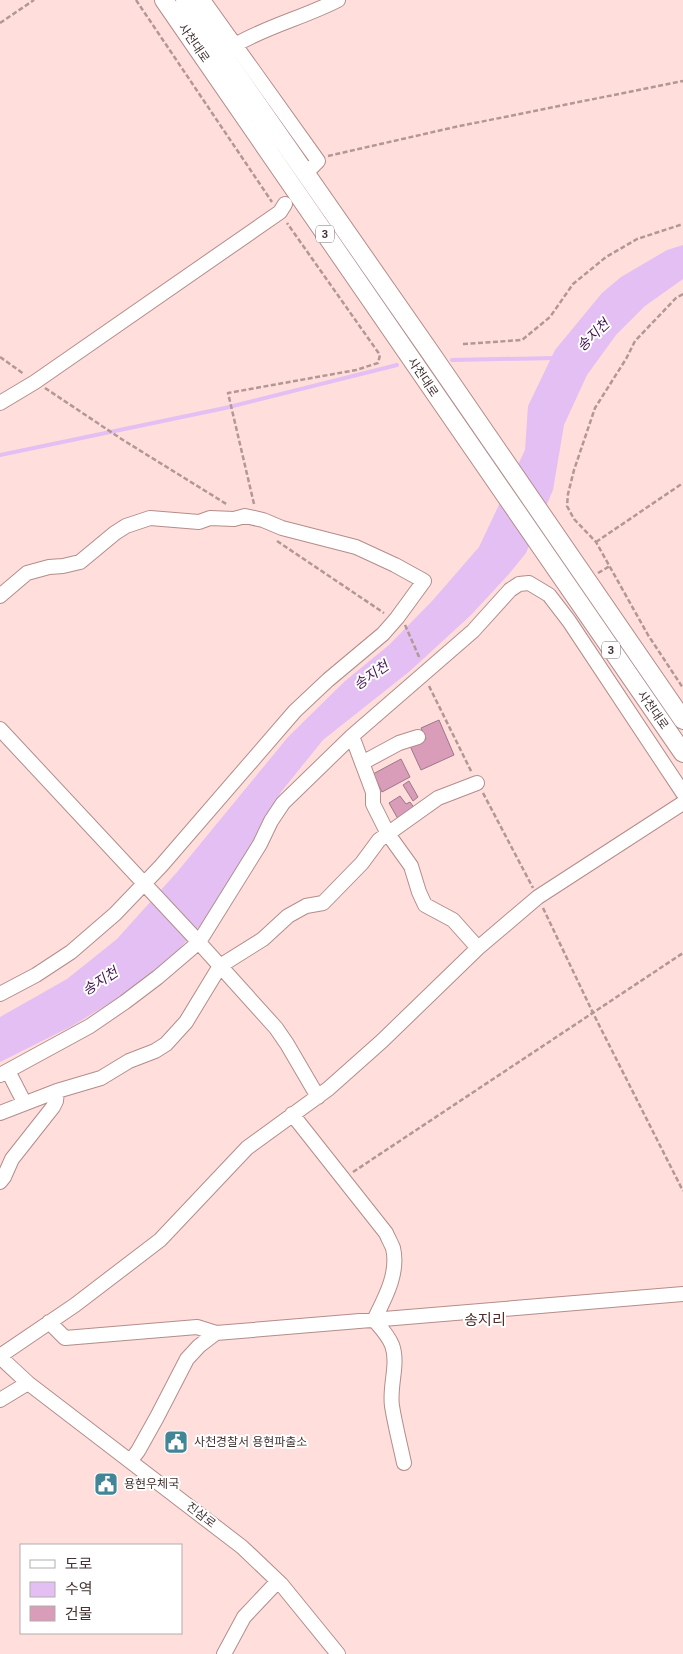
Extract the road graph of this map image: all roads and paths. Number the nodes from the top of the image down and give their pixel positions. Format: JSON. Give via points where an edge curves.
{"nodes":[{"id":1,"x":34,"y":0,"type":"edge"},
{"id":2,"x":164,"y":0,"type":"edge"},
{"id":3,"x":185,"y":0,"type":"edge"},
{"id":4,"x":203,"y":0,"type":"edge"},
{"id":5,"x":338,"y":0,"type":"edge"},
{"id":6,"x":0,"y":23,"type":"edge"},
{"id":7,"x":235,"y":44,"type":"junction"},
{"id":8,"x":683,"y":82,"type":"edge"},
{"id":9,"x":315,"y":165,"type":"joint"},
{"id":10,"x":286,"y":204,"type":"dead end"},
{"id":11,"x":683,"y":224,"type":"edge"},
{"id":12,"x":683,"y":294,"type":"edge"},
{"id":13,"x":463,"y":344,"type":"dead end"},
{"id":14,"x":0,"y":357,"type":"edge"},
{"id":15,"x":35,"y":382,"type":"junction"},
{"id":16,"x":229,"y":398,"type":"dead end"},
{"id":17,"x":0,"y":404,"type":"edge"},
{"id":18,"x":123,"y":440,"type":"dead end"},
{"id":19,"x":683,"y":484,"type":"edge"},
{"id":20,"x":245,"y":516,"type":"junction"},
{"id":21,"x":596,"y":542,"type":"junction"},
{"id":22,"x":610,"y":566,"type":"junction"},
{"id":23,"x":597,"y":574,"type":"dead end"},
{"id":24,"x":0,"y":596,"type":"edge"},
{"id":25,"x":404,"y":623,"type":"dead end"},
{"id":26,"x":420,"y":659,"type":"dead end"},
{"id":27,"x":683,"y":688,"type":"edge"},
{"id":28,"x":683,"y":720,"type":"edge"},
{"id":29,"x":0,"y":729,"type":"edge"},
{"id":30,"x":352,"y":736,"type":"junction"},
{"id":31,"x":418,"y":737,"type":"dead end"},
{"id":32,"x":683,"y":753,"type":"edge"},
{"id":33,"x":362,"y":763,"type":"junction"},
{"id":34,"x":478,"y":783,"type":"dead end"},
{"id":35,"x":683,"y":793,"type":"edge"},
{"id":36,"x":683,"y":803,"type":"edge"},
{"id":37,"x":388,"y":834,"type":"junction"},
{"id":38,"x":148,"y":887,"type":"junction"},
{"id":39,"x":538,"y":896,"type":"junction"},
{"id":40,"x":197,"y":939,"type":"junction"},
{"id":41,"x":478,"y":948,"type":"junction"},
{"id":42,"x":683,"y":954,"type":"edge"},
{"id":43,"x":220,"y":966,"type":"junction"},
{"id":44,"x":0,"y":994,"type":"edge"},
{"id":45,"x":593,"y":1013,"type":"junction"},
{"id":46,"x":4,"y":1073,"type":"edge"},
{"id":47,"x":56,"y":1091,"type":"junction"},
{"id":48,"x":318,"y":1097,"type":"junction"},
{"id":49,"x":24,"y":1102,"type":"junction"},
{"id":50,"x":0,"y":1113,"type":"edge"},
{"id":51,"x":292,"y":1114,"type":"junction"},
{"id":52,"x":344,"y":1179,"type":"junction"},
{"id":53,"x":0,"y":1182,"type":"edge"},
{"id":54,"x":683,"y":1192,"type":"edge"},
{"id":55,"x":683,"y":1294,"type":"edge"},
{"id":56,"x":374,"y":1320,"type":"junction"},
{"id":57,"x":49,"y":1322,"type":"junction"},
{"id":58,"x":216,"y":1333,"type":"junction"},
{"id":59,"x":0,"y":1357,"type":"edge"},
{"id":60,"x":28,"y":1383,"type":"junction"},
{"id":61,"x":0,"y":1400,"type":"edge"},
{"id":62,"x":131,"y":1460,"type":"junction"},
{"id":63,"x":404,"y":1462,"type":"dead end"},
{"id":64,"x":278,"y":1581,"type":"junction"},
{"id":65,"x":224,"y":1654,"type":"edge"},
{"id":66,"x":338,"y":1654,"type":"edge"}],
"edges":[{"from":1,"to":6,"type":"path"},
{"from":2,"to":32,"type":"main road","name":"사천대로","number":"3"},
{"from":3,"to":28,"type":"main road","name":"사천대로","number":"3"},
{"from":4,"to":7,"type":"street"},
{"from":5,"to":7,"type":"street"},
{"from":7,"to":9,"type":"street"},
{"from":8,"to":9,"type":"path","via":[[344,151],[327,156]]},
{"from":10,"to":15,"type":"street","via":[[280,212]]},
{"from":11,"to":13,"type":"path","via":[[637,239],[606,257],[573,284],[550,317],[522,340]]},
{"from":12,"to":21,"type":"path","via":[[635,341],[595,408],[574,470],[567,506],[574,519]]},
{"from":14,"to":15,"type":"path"},
{"from":15,"to":17,"type":"street"},
{"from":15,"to":18,"type":"path"},
{"from":16,"to":20,"type":"path","via":[[256,516]]},
{"from":19,"to":21,"type":"path"},
{"from":20,"to":24,"type":"street","via":[[210,518],[199,522],[150,518],[126,526],[80,562],[27,573]]},
{"from":20,"to":38,"type":"street","via":[[356,547],[424,581],[383,634],[295,711]]},
{"from":21,"to":22,"type":"path"},
{"from":22,"to":23,"type":"path"},
{"from":22,"to":27,"type":"path","via":[[648,635]]},
{"from":25,"to":26,"type":"path"},
{"from":29,"to":38,"type":"street"},
{"from":30,"to":33,"type":"street"},
{"from":30,"to":35,"type":"street","via":[[473,631],[510,590],[519,584],[530,583],[549,596],[569,621]]},
{"from":30,"to":40,"type":"street","via":[[283,803]]},
{"from":31,"to":33,"type":"street","via":[[399,743]]},
{"from":33,"to":37,"type":"street","via":[[373,792],[373,804]]},
{"from":34,"to":37,"type":"street","via":[[438,798]]},
{"from":36,"to":39,"type":"street"},
{"from":37,"to":41,"type":"street","via":[[411,866],[425,905],[453,920]]},
{"from":37,"to":43,"type":"street","via":[[323,903],[306,906],[288,916],[263,939]]},
{"from":38,"to":40,"type":"street"},
{"from":38,"to":44,"type":"street","via":[[71,952]]},
{"from":39,"to":41,"type":"street"},
{"from":39,"to":45,"type":"path"},
{"from":40,"to":43,"type":"street"},
{"from":40,"to":46,"type":"street","via":[[158,977],[125,1002],[90,1026]]},
{"from":41,"to":48,"type":"street","via":[[382,1041]]},
{"from":42,"to":45,"type":"path"},
{"from":43,"to":47,"type":"street","via":[[186,1022],[166,1044],[101,1078]]},
{"from":43,"to":48,"type":"street","via":[[276,1028]]},
{"from":45,"to":52,"type":"path"},
{"from":45,"to":54,"type":"path"},
{"from":46,"to":49,"type":"street"},
{"from":47,"to":49,"type":"street"},
{"from":47,"to":53,"type":"street","via":[[53,1107],[12,1159]]},
{"from":48,"to":51,"type":"street"},
{"from":49,"to":50,"type":"street"},
{"from":51,"to":52,"type":"street"},
{"from":51,"to":57,"type":"street","via":[[247,1148],[160,1240]]},
{"from":52,"to":56,"type":"street","via":[[386,1233],[393,1248],[394,1271]]},
{"from":55,"to":56,"type":"street"},
{"from":56,"to":58,"type":"street"},
{"from":56,"to":63,"type":"street","via":[[392,1346],[392,1405]]},
{"from":57,"to":58,"type":"street","via":[[65,1338],[197,1327]]},
{"from":57,"to":59,"type":"street"},
{"from":58,"to":62,"type":"street","via":[[187,1359]]},
{"from":59,"to":60,"type":"street","name":"진삼로"},
{"from":60,"to":61,"type":"street"},
{"from":60,"to":62,"type":"street","name":"진삼로"},
{"from":62,"to":64,"type":"street","name":"진삼로","via":[[242,1547]]},
{"from":64,"to":65,"type":"street","via":[[244,1618]]},
{"from":64,"to":66,"type":"street","name":"진삼로"}]}
